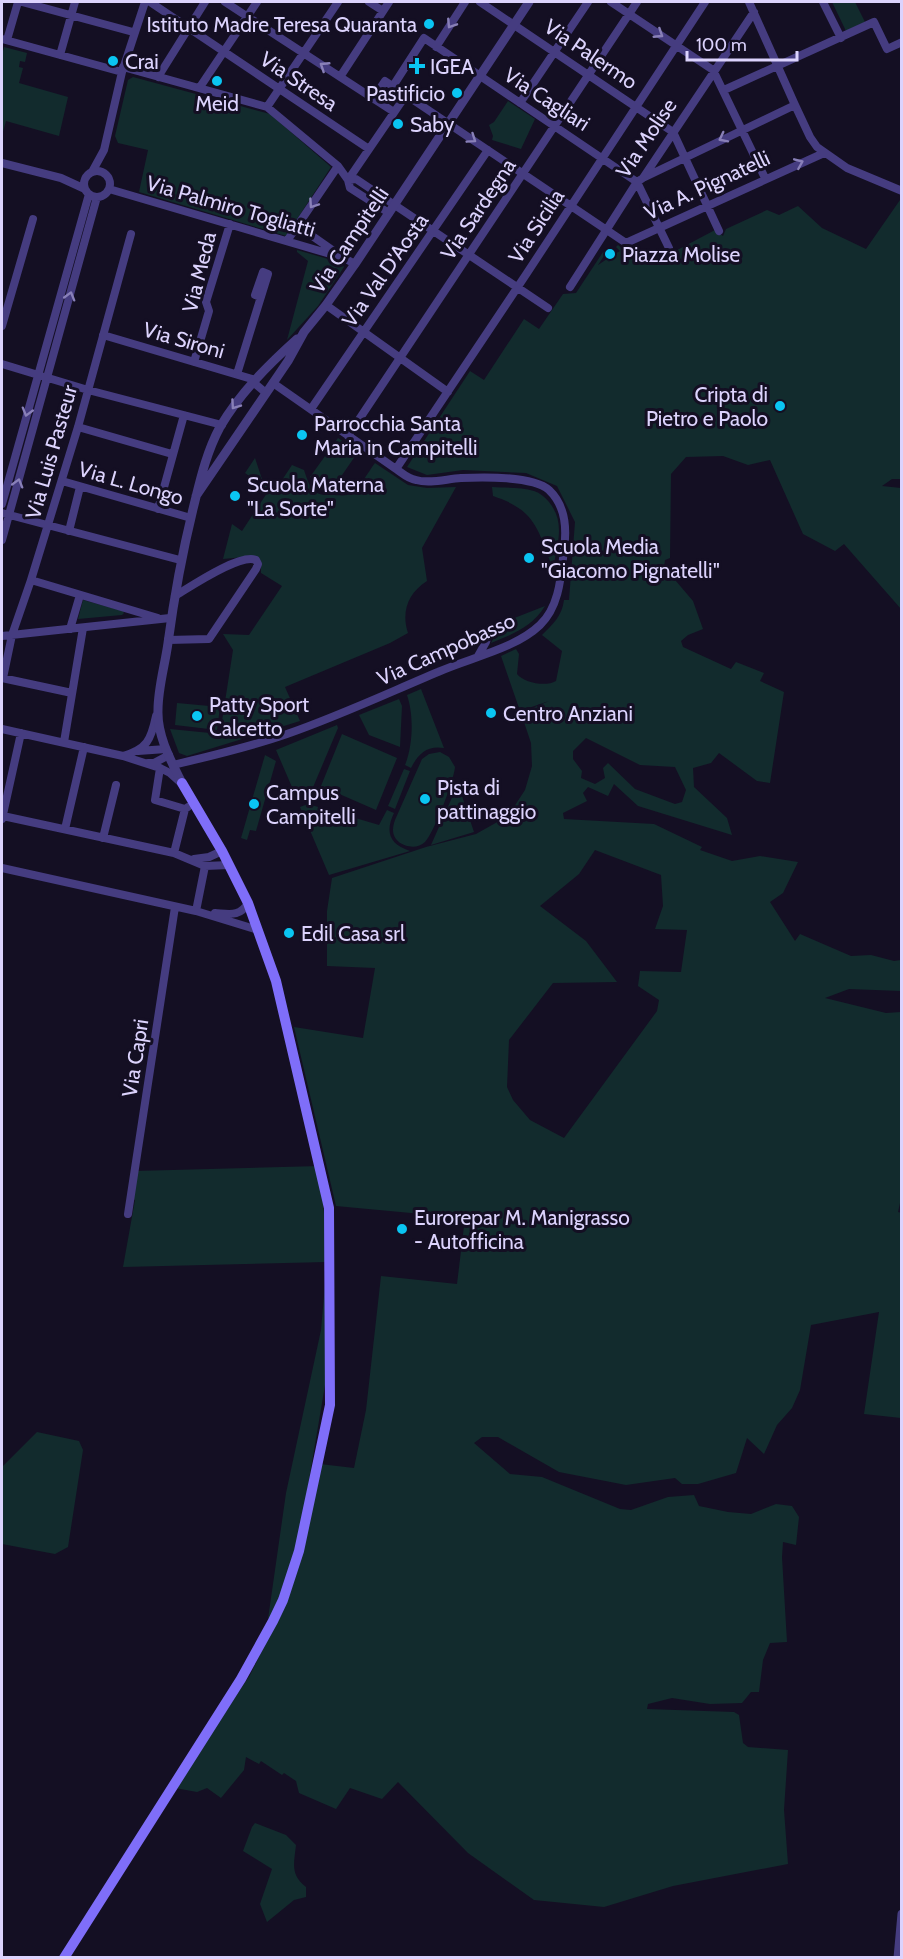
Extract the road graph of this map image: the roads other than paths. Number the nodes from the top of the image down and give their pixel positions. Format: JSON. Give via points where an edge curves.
{"nodes":[{"id":1,"x":18,"y":2,"type":"edge"},
{"id":2,"x":22,"y":2,"type":"edge"},
{"id":3,"x":75,"y":2,"type":"edge"},
{"id":4,"x":145,"y":2,"type":"edge"},
{"id":5,"x":150,"y":2,"type":"edge"},
{"id":6,"x":205,"y":2,"type":"edge"},
{"id":7,"x":225,"y":2,"type":"edge"},
{"id":8,"x":257,"y":2,"type":"edge"},
{"id":9,"x":338,"y":2,"type":"edge"},
{"id":10,"x":369,"y":2,"type":"edge"},
{"id":11,"x":389,"y":2,"type":"edge"},
{"id":12,"x":465,"y":2,"type":"edge"},
{"id":13,"x":480,"y":2,"type":"edge"},
{"id":14,"x":529,"y":2,"type":"edge"},
{"id":15,"x":588,"y":2,"type":"edge"},
{"id":16,"x":610,"y":2,"type":"edge"},
{"id":17,"x":637,"y":2,"type":"edge"},
{"id":18,"x":705,"y":2,"type":"edge"},
{"id":19,"x":749,"y":2,"type":"edge"},
{"id":20,"x":823,"y":2,"type":"edge"},
{"id":21,"x":383,"y":11,"type":"junction"},
{"id":22,"x":754,"y":12,"type":"junction"},
{"id":23,"x":629,"y":14,"type":"junction"},
{"id":24,"x":71,"y":15,"type":"junction"},
{"id":25,"x":247,"y":16,"type":"junction"},
{"id":26,"x":515,"y":24,"type":"junction"},
{"id":27,"x":188,"y":27,"type":"junction"},
{"id":28,"x":133,"y":33,"type":"junction"},
{"id":29,"x":841,"y":38,"type":"junction"},
{"id":30,"x":4,"y":40,"type":"edge"},
{"id":31,"x":902,"y":42,"type":"edge"},
{"id":32,"x":677,"y":45,"type":"junction"},
{"id":33,"x":436,"y":47,"type":"junction"},
{"id":34,"x":555,"y":51,"type":"junction"},
{"id":35,"x":223,"y":52,"type":"junction"},
{"id":36,"x":304,"y":54,"type":"junction"},
{"id":37,"x":60,"y":55,"type":"junction"},
{"id":38,"x":779,"y":67,"type":"junction"},
{"id":39,"x":123,"y":69,"type":"junction"},
{"id":40,"x":713,"y":70,"type":"junction"},
{"id":41,"x":589,"y":74,"type":"junction"},
{"id":42,"x":480,"y":76,"type":"junction"},
{"id":43,"x":158,"y":77,"type":"junction"},
{"id":44,"x":340,"y":77,"type":"junction"},
{"id":45,"x":393,"y":86,"type":"junction"},
{"id":46,"x":200,"y":87,"type":"junction"},
{"id":47,"x":280,"y":90,"type":"junction"},
{"id":48,"x":724,"y":90,"type":"junction"},
{"id":49,"x":406,"y":95,"type":"junction"},
{"id":50,"x":373,"y":99,"type":"junction"},
{"id":51,"x":520,"y":103,"type":"junction"},
{"id":52,"x":795,"y":105,"type":"junction"},
{"id":53,"x":637,"y":106,"type":"junction"},
{"id":54,"x":267,"y":107,"type":"junction"},
{"id":55,"x":394,"y":112,"type":"junction"},
{"id":56,"x":449,"y":123,"type":"junction"},
{"id":57,"x":556,"y":126,"type":"junction"},
{"id":58,"x":742,"y":129,"type":"junction"},
{"id":59,"x":673,"y":132,"type":"junction"},
{"id":60,"x":369,"y":149,"type":"junction"},
{"id":61,"x":104,"y":150,"type":"junction"},
{"id":62,"x":488,"y":150,"type":"junction"},
{"id":63,"x":824,"y":153,"type":"junction"},
{"id":64,"x":686,"y":157,"type":"junction"},
{"id":65,"x":603,"y":158,"type":"junction"},
{"id":66,"x":2,"y":163,"type":"edge"},
{"id":67,"x":338,"y":166,"type":"junction"},
{"id":68,"x":89,"y":174,"type":"junction"},
{"id":69,"x":105,"y":174,"type":"junction"},
{"id":70,"x":523,"y":175,"type":"junction"},
{"id":71,"x":61,"y":178,"type":"junction"},
{"id":72,"x":765,"y":178,"type":"junction"},
{"id":73,"x":348,"y":180,"type":"junction"},
{"id":74,"x":640,"y":180,"type":"junction"},
{"id":75,"x":109,"y":189,"type":"junction"},
{"id":76,"x":902,"y":191,"type":"edge"},
{"id":77,"x":90,"y":194,"type":"junction"},
{"id":78,"x":708,"y":205,"type":"junction"},
{"id":79,"x":571,"y":206,"type":"junction"},
{"id":80,"x":391,"y":209,"type":"junction"},
{"id":81,"x":33,"y":219,"type":"dead end"},
{"id":82,"x":230,"y":224,"type":"junction"},
{"id":83,"x":298,"y":226,"type":"junction"},
{"id":84,"x":659,"y":226,"type":"junction"},
{"id":85,"x":607,"y":230,"type":"junction"},
{"id":86,"x":434,"y":231,"type":"junction"},
{"id":87,"x":719,"y":231,"type":"dead end"},
{"id":88,"x":131,"y":234,"type":"dead end"},
{"id":89,"x":287,"y":241,"type":"junction"},
{"id":90,"x":669,"y":248,"type":"dead end"},
{"id":91,"x":470,"y":255,"type":"junction"},
{"id":92,"x":344,"y":258,"type":"junction"},
{"id":93,"x":355,"y":264,"type":"junction"},
{"id":94,"x":517,"y":287,"type":"junction"},
{"id":95,"x":570,"y":287,"type":"dead end"},
{"id":96,"x":261,"y":297,"type":"dead end"},
{"id":97,"x":326,"y":305,"type":"junction"},
{"id":98,"x":548,"y":308,"type":"dead end"},
{"id":99,"x":3,"y":316,"type":"edge"},
{"id":100,"x":2,"y":326,"type":"edge"},
{"id":101,"x":364,"y":331,"type":"junction"},
{"id":102,"x":304,"y":333,"type":"junction"},
{"id":103,"x":103,"y":335,"type":"junction"},
{"id":104,"x":400,"y":358,"type":"junction"},
{"id":105,"x":194,"y":362,"type":"junction"},
{"id":106,"x":2,"y":364,"type":"edge"},
{"id":107,"x":237,"y":374,"type":"junction"},
{"id":108,"x":38,"y":375,"type":"junction"},
{"id":109,"x":47,"y":378,"type":"junction"},
{"id":110,"x":254,"y":381,"type":"junction"},
{"id":111,"x":273,"y":383,"type":"junction"},
{"id":112,"x":88,"y":390,"type":"junction"},
{"id":113,"x":448,"y":392,"type":"junction"},
{"id":114,"x":266,"y":393,"type":"junction"},
{"id":115,"x":311,"y":410,"type":"junction"},
{"id":116,"x":184,"y":415,"type":"junction"},
{"id":117,"x":222,"y":425,"type":"junction"},
{"id":118,"x":78,"y":427,"type":"junction"},
{"id":119,"x":348,"y":436,"type":"junction"},
{"id":120,"x":172,"y":454,"type":"junction"},
{"id":121,"x":396,"y":469,"type":"junction"},
{"id":122,"x":62,"y":482,"type":"junction"},
{"id":123,"x":80,"y":487,"type":"junction"},
{"id":124,"x":196,"y":496,"type":"junction"},
{"id":125,"x":2,"y":504,"type":"edge"},
{"id":126,"x":158,"y":508,"type":"junction"},
{"id":127,"x":5,"y":514,"type":"edge"},
{"id":128,"x":191,"y":518,"type":"junction"},
{"id":129,"x":49,"y":525,"type":"junction"},
{"id":130,"x":69,"y":531,"type":"junction"},
{"id":131,"x":2,"y":540,"type":"edge"},
{"id":132,"x":180,"y":560,"type":"junction"},
{"id":133,"x":31,"y":580,"type":"junction"},
{"id":134,"x":80,"y":595,"type":"junction"},
{"id":135,"x":175,"y":596,"type":"junction"},
{"id":136,"x":166,"y":619,"type":"junction"},
{"id":137,"x":83,"y":628,"type":"junction"},
{"id":138,"x":490,"y":628,"type":"dead end"},
{"id":139,"x":70,"y":629,"type":"junction"},
{"id":140,"x":12,"y":635,"type":"junction"},
{"id":141,"x":2,"y":636,"type":"edge"},
{"id":142,"x":168,"y":640,"type":"junction"},
{"id":143,"x":478,"y":656,"type":"junction"},
{"id":144,"x":2,"y":678,"type":"edge"},
{"id":145,"x":72,"y":693,"type":"junction"},
{"id":146,"x":158,"y":711,"type":"junction"},
{"id":147,"x":2,"y":729,"type":"edge"},
{"id":148,"x":21,"y":733,"type":"junction"},
{"id":149,"x":64,"y":742,"type":"junction"},
{"id":150,"x":84,"y":747,"type":"junction"},
{"id":151,"x":138,"y":752,"type":"junction"},
{"id":152,"x":167,"y":752,"type":"junction"},
{"id":153,"x":123,"y":756,"type":"junction"},
{"id":154,"x":143,"y":763,"type":"junction"},
{"id":155,"x":174,"y":765,"type":"junction"},
{"id":156,"x":160,"y":768,"type":"junction"},
{"id":157,"x":182,"y":783,"type":"junction"},
{"id":158,"x":116,"y":785,"type":"dead end"},
{"id":159,"x":190,"y":806,"type":"junction"},
{"id":160,"x":2,"y":818,"type":"edge"},
{"id":161,"x":66,"y":829,"type":"junction"},
{"id":162,"x":104,"y":838,"type":"junction"},
{"id":163,"x":222,"y":851,"type":"junction"},
{"id":164,"x":174,"y":854,"type":"junction"},
{"id":165,"x":193,"y":859,"type":"junction"},
{"id":166,"x":229,"y":865,"type":"junction"},
{"id":167,"x":205,"y":866,"type":"junction"},
{"id":168,"x":2,"y":868,"type":"edge"},
{"id":169,"x":248,"y":903,"type":"junction"},
{"id":170,"x":176,"y":907,"type":"junction"},
{"id":171,"x":200,"y":912,"type":"junction"},
{"id":172,"x":258,"y":930,"type":"junction"},
{"id":173,"x":128,"y":1214,"type":"dead end"},
{"id":174,"x":902,"y":1914,"type":"edge"},
{"id":175,"x":64,"y":1958,"type":"edge"},
{"id":176,"x":898,"y":1958,"type":"edge"}],
"edges":[{"from":1,"to":30,"type":"street"},
{"from":2,"to":24,"type":"street"},
{"from":3,"to":24,"type":"street"},
{"from":4,"to":28,"type":"street"},
{"from":5,"to":27,"type":"street","name":"Via Stresa"},
{"from":6,"to":27,"type":"street"},
{"from":7,"to":25,"type":"street"},
{"from":8,"to":25,"type":"street"},
{"from":9,"to":36,"type":"street"},
{"from":10,"to":21,"type":"street"},
{"from":11,"to":21,"type":"street"},
{"from":12,"to":33,"type":"street","one_way":true},
{"from":13,"to":26,"type":"street","name":"Via Palermo"},
{"from":14,"to":26,"type":"street","name":"Via Campitelli"},
{"from":15,"to":34,"type":"street"},
{"from":16,"to":23,"type":"street"},
{"from":17,"to":23,"type":"street","name":"Via Sardegna"},
{"from":18,"to":32,"type":"street","name":"Via Sicilia"},
{"from":19,"to":22,"type":"street"},
{"from":20,"to":29,"type":"street"},
{"from":21,"to":44,"type":"street"},
{"from":22,"to":38,"type":"street"},
{"from":22,"to":40,"type":"street","name":"Via Molise"},
{"from":23,"to":32,"type":"street","one_way":true},
{"from":23,"to":41,"type":"street","name":"Via Sardegna"},
{"from":24,"to":28,"type":"street"},
{"from":24,"to":37,"type":"street"},
{"from":25,"to":35,"type":"street"},
{"from":25,"to":36,"type":"street"},
{"from":26,"to":34,"type":"street","name":"Via Palermo"},
{"from":26,"to":42,"type":"street","name":"Via Campitelli"},
{"from":27,"to":35,"type":"street","name":"Via Stresa"},
{"from":27,"to":43,"type":"street"},
{"from":28,"to":39,"type":"street"},
{"from":29,"to":31,"type":"street","via":[[874,22],[887,50]]},
{"from":29,"to":38,"type":"street"},
{"from":30,"to":37,"type":"street"},
{"from":32,"to":40,"type":"street"},
{"from":32,"to":53,"type":"street","name":"Via Sicilia"},
{"from":33,"to":42,"type":"street","name":"Via Cagliari"},
{"from":33,"to":45,"type":"street","via":[[424,38]]},
{"from":34,"to":41,"type":"street","name":"Via Palermo"},
{"from":34,"to":51,"type":"street"},
{"from":35,"to":46,"type":"street"},
{"from":35,"to":47,"type":"street","name":"Via Stresa"},
{"from":44,"to":36,"type":"street","one_way":true},
{"from":36,"to":47,"type":"street"},
{"from":37,"to":39,"type":"street"},
{"from":38,"to":48,"type":"street"},
{"from":38,"to":52,"type":"street"},
{"from":39,"to":43,"type":"street"},
{"from":39,"to":61,"type":"street"},
{"from":40,"to":48,"type":"street"},
{"from":40,"to":59,"type":"street","name":"Via Molise"},
{"from":41,"to":53,"type":"street","name":"Via Palermo"},
{"from":41,"to":57,"type":"street","name":"Via Sardegna"},
{"from":42,"to":51,"type":"street","name":"Via Cagliari"},
{"from":42,"to":56,"type":"street","name":"Via Campitelli"},
{"from":43,"to":46,"type":"street"},
{"from":44,"to":50,"type":"street"},
{"from":45,"to":49,"type":"street"},
{"from":45,"to":50,"type":"street","via":[[385,81]]},
{"from":46,"to":54,"type":"street"},
{"from":47,"to":54,"type":"street"},
{"from":47,"to":60,"type":"street","name":"Via Stresa"},
{"from":48,"to":58,"type":"street"},
{"from":49,"to":55,"type":"street"},
{"from":49,"to":56,"type":"street"},
{"from":50,"to":55,"type":"street"},
{"from":51,"to":57,"type":"street","name":"Via Cagliari"},
{"from":52,"to":58,"type":"street"},
{"from":52,"to":63,"type":"street","via":[[810,137]]},
{"from":53,"to":59,"type":"street","name":"Via Palermo"},
{"from":53,"to":65,"type":"street","name":"Via Sicilia"},
{"from":54,"to":67,"type":"street"},
{"from":55,"to":60,"type":"street"},
{"from":56,"to":62,"type":"street","one_way":true},
{"from":56,"to":80,"type":"street","name":"Via Campitelli"},
{"from":57,"to":65,"type":"street","name":"Via Cagliari"},
{"from":57,"to":70,"type":"street","name":"Via Sardegna"},
{"from":58,"to":64,"type":"street","one_way":true},
{"from":58,"to":72,"type":"street"},
{"from":59,"to":64,"type":"street","name":"Via Palermo"},
{"from":59,"to":74,"type":"street","name":"Via Molise"},
{"from":60,"to":73,"type":"street"},
{"from":61,"to":68,"type":"street"},
{"from":61,"to":69,"type":"street"},
{"from":62,"to":70,"type":"street"},
{"from":62,"to":86,"type":"street","name":"Via Val D'Aosta"},
{"from":72,"to":63,"type":"street","name":"Via A. Pignatelli","one_way":true},
{"from":63,"to":76,"type":"street","via":[[847,168]]},
{"from":64,"to":74,"type":"street"},
{"from":64,"to":78,"type":"street","name":"Via Palermo"},
{"from":65,"to":74,"type":"street","name":"Via Cagliari"},
{"from":65,"to":79,"type":"street","name":"Via Sicilia"},
{"from":66,"to":71,"type":"street"},
{"from":67,"to":73,"type":"street"},
{"from":67,"to":83,"type":"street","one_way":true},
{"from":68,"to":69,"type":"street"},
{"from":68,"to":71,"type":"street"},
{"from":68,"to":77,"type":"street","via":[[84,182]]},
{"from":69,"to":75,"type":"street"},
{"from":70,"to":79,"type":"street"},
{"from":70,"to":91,"type":"street","name":"Via Sardegna"},
{"from":71,"to":77,"type":"street"},
{"from":72,"to":78,"type":"street","name":"Via A. Pignatelli"},
{"from":73,"to":80,"type":"street","via":[[350,188]]},
{"from":74,"to":84,"type":"street","name":"Via Cagliari"},
{"from":74,"to":85,"type":"street","name":"Via Molise"},
{"from":75,"to":77,"type":"street","via":[[105,195]]},
{"from":75,"to":82,"type":"street","name":"Via Palmiro Togliatti"},
{"from":77,"to":108,"type":"street"},
{"from":109,"to":77,"type":"street","one_way":true},
{"from":78,"to":84,"type":"street","name":"Via A. Pignatelli"},
{"from":78,"to":87,"type":"street","name":"Via Palermo"},
{"from":79,"to":85,"type":"street"},
{"from":79,"to":94,"type":"street","name":"Via Sicilia"},
{"from":80,"to":86,"type":"street"},
{"from":80,"to":93,"type":"street","name":"Via Campitelli"},
{"from":81,"to":99,"type":"street"},
{"from":82,"to":89,"type":"street","name":"Via Palmiro Togliatti"},
{"from":82,"to":105,"type":"street","name":"Via Meda"},
{"from":83,"to":89,"type":"street"},
{"from":83,"to":92,"type":"street","name":"Via Palmiro Togliatti"},
{"from":84,"to":85,"type":"street","name":"Via A. Pignatelli","via":[[626,243]]},
{"from":84,"to":90,"type":"street","name":"Via Cagliari"},
{"from":85,"to":95,"type":"street","name":"Via Molise"},
{"from":86,"to":91,"type":"street"},
{"from":86,"to":101,"type":"street","name":"Via Val D'Aosta"},
{"from":88,"to":103,"type":"street","name":"Via Luis Pasteur"},
{"from":89,"to":92,"type":"street","name":"Via Palmiro Togliatti"},
{"from":91,"to":94,"type":"street"},
{"from":91,"to":104,"type":"street","name":"Via Sardegna"},
{"from":92,"to":93,"type":"street","name":"Via Palmiro Togliatti"},
{"from":93,"to":97,"type":"street","name":"Via Campitelli"},
{"from":94,"to":98,"type":"street"},
{"from":94,"to":113,"type":"street","name":"Via Sicilia"},
{"from":96,"to":107,"type":"street"},
{"from":97,"to":101,"type":"street"},
{"from":97,"to":102,"type":"street","name":"Via Campitelli"},
{"from":99,"to":100,"type":"street"},
{"from":101,"to":104,"type":"street"},
{"from":101,"to":115,"type":"street","name":"Via Val D'Aosta"},
{"from":102,"to":110,"type":"street"},
{"from":102,"to":111,"type":"street","name":"Via Campitelli"},
{"from":103,"to":105,"type":"street","name":"Via Sironi"},
{"from":103,"to":112,"type":"street","name":"Via Luis Pasteur"},
{"from":104,"to":113,"type":"street"},
{"from":104,"to":119,"type":"street","name":"Via Sardegna"},
{"from":105,"to":107,"type":"street","name":"Via Sironi"},
{"from":106,"to":108,"type":"street"},
{"from":107,"to":110,"type":"street","name":"Via Sironi"},
{"from":108,"to":109,"type":"street"},
{"from":108,"to":125,"type":"street","one_way":true},
{"from":109,"to":112,"type":"street"},
{"from":127,"to":109,"type":"street","one_way":true},
{"from":110,"to":114,"type":"street"},
{"from":110,"to":117,"type":"street","one_way":true},
{"from":111,"to":114,"type":"street","name":"Via Campitelli"},
{"from":111,"to":115,"type":"street","name":"Via Campobasso"},
{"from":112,"to":116,"type":"street"},
{"from":112,"to":118,"type":"street","name":"Via Luis Pasteur"},
{"from":113,"to":121,"type":"street","name":"Via Sicilia"},
{"from":114,"to":124,"type":"street","name":"Via Campitelli"},
{"from":115,"to":119,"type":"street","name":"Via Campobasso"},
{"from":116,"to":117,"type":"street"},
{"from":116,"to":120,"type":"street"},
{"from":117,"to":124,"type":"street","via":[[204,464]]},
{"from":118,"to":120,"type":"street"},
{"from":118,"to":122,"type":"street","name":"Via Luis Pasteur"},
{"from":119,"to":121,"type":"street","name":"Via Campobasso"},
{"from":120,"to":126,"type":"street"},
{"from":121,"to":143,"type":"street","name":"Via Campobasso","via":[[416,480],[478,478],[532,482],[548,489],[560,505],[566,521],[565,540],[553,607],[541,624],[522,639]]},
{"from":122,"to":123,"type":"street","name":"Via L. Longo"},
{"from":122,"to":129,"type":"street","name":"Via Luis Pasteur"},
{"from":123,"to":126,"type":"street","name":"Via L. Longo"},
{"from":123,"to":130,"type":"street","name":"Via Luis Pasteur"},
{"from":124,"to":128,"type":"street"},
{"from":126,"to":128,"type":"street","name":"Via L. Longo"},
{"from":127,"to":129,"type":"street"},
{"from":127,"to":131,"type":"street"},
{"from":128,"to":132,"type":"street"},
{"from":129,"to":130,"type":"street"},
{"from":129,"to":133,"type":"street","name":"Via Luis Pasteur"},
{"from":130,"to":132,"type":"street"},
{"from":132,"to":135,"type":"street"},
{"from":133,"to":134,"type":"street"},
{"from":133,"to":140,"type":"street","name":"Via Luis Pasteur"},
{"from":134,"to":136,"type":"street"},
{"from":134,"to":139,"type":"street"},
{"from":135,"to":136,"type":"street"},
{"from":135,"to":142,"type":"street","via":[[219,570],[248,558],[256,560],[256,569],[209,639]]},
{"from":136,"to":137,"type":"street"},
{"from":136,"to":142,"type":"street"},
{"from":137,"to":139,"type":"street"},
{"from":137,"to":145,"type":"street"},
{"from":138,"to":143,"type":"street"},
{"from":139,"to":140,"type":"street"},
{"from":140,"to":141,"type":"street"},
{"from":140,"to":144,"type":"street","name":"Via Luis Pasteur"},
{"from":142,"to":146,"type":"street"},
{"from":143,"to":155,"type":"street","name":"Via Campobasso","via":[[340,719]]},
{"from":144,"to":145,"type":"street"},
{"from":145,"to":149,"type":"street"},
{"from":146,"to":151,"type":"street","via":[[149,738]]},
{"from":146,"to":152,"type":"street"},
{"from":147,"to":148,"type":"street"},
{"from":148,"to":149,"type":"street"},
{"from":148,"to":160,"type":"street"},
{"from":149,"to":150,"type":"street"},
{"from":150,"to":153,"type":"street"},
{"from":150,"to":161,"type":"street"},
{"from":151,"to":152,"type":"street"},
{"from":151,"to":153,"type":"street"},
{"from":152,"to":154,"type":"street","via":[[154,763]]},
{"from":152,"to":155,"type":"street"},
{"from":153,"to":154,"type":"street"},
{"from":154,"to":156,"type":"street"},
{"from":155,"to":157,"type":"street"},
{"from":156,"to":157,"type":"street"},
{"from":156,"to":159,"type":"street","via":[[155,800]]},
{"from":157,"to":159,"type":"main road"},
{"from":158,"to":162,"type":"street"},
{"from":159,"to":163,"type":"main road"},
{"from":159,"to":164,"type":"street"},
{"from":160,"to":161,"type":"street"},
{"from":161,"to":162,"type":"street"},
{"from":162,"to":164,"type":"street"},
{"from":163,"to":165,"type":"street"},
{"from":163,"to":166,"type":"main road"},
{"from":164,"to":165,"type":"street"},
{"from":165,"to":167,"type":"street"},
{"from":166,"to":167,"type":"street"},
{"from":166,"to":169,"type":"main road"},
{"from":167,"to":171,"type":"street"},
{"from":168,"to":170,"type":"street"},
{"from":169,"to":171,"type":"street","via":[[236,914]]},
{"from":169,"to":172,"type":"main road"},
{"from":170,"to":171,"type":"street"},
{"from":170,"to":173,"type":"street","name":"Via Capri"},
{"from":171,"to":172,"type":"street"},
{"from":172,"to":175,"type":"main road","via":[[276,981],[329,1208],[330,1405],[299,1551],[273,1621],[241,1679]]},
{"from":174,"to":176,"type":"street"}]}
